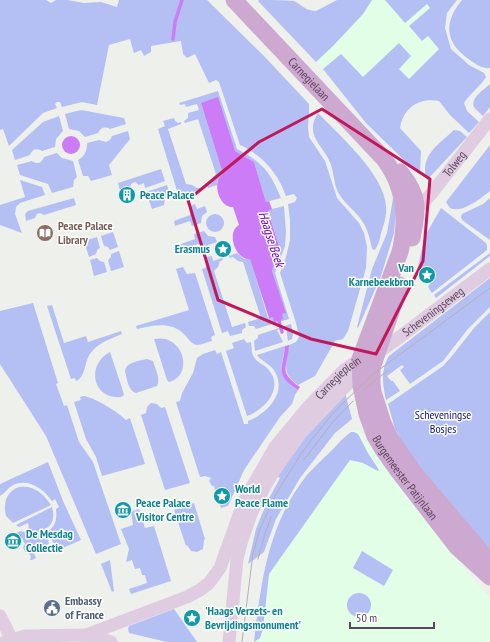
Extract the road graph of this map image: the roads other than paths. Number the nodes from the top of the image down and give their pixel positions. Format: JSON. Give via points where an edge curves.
{"nodes":[{"id":1,"x":239,"y":2,"type":"edge"},
{"id":2,"x":490,"y":119,"type":"edge"},
{"id":3,"x":384,"y":159,"type":"junction"},
{"id":4,"x":417,"y":206,"type":"junction"},
{"id":5,"x":490,"y":269,"type":"edge"},
{"id":6,"x":376,"y":354,"type":"junction"},
{"id":7,"x":360,"y":365,"type":"junction"},
{"id":8,"x":490,"y":562,"type":"edge"},
{"id":9,"x":490,"y":577,"type":"edge"},
{"id":10,"x":0,"y":616,"type":"edge"},
{"id":11,"x":86,"y":634,"type":"junction"},
{"id":12,"x":10,"y":641,"type":"edge"},
{"id":13,"x":111,"y":642,"type":"edge"},
{"id":14,"x":230,"y":642,"type":"edge"}],
"edges":[{"from":1,"to":3,"type":"main road","name":"Carnegielaan"},
{"from":2,"to":4,"type":"street","name":"Tolweg","via":[[422,204]]},
{"from":3,"to":4,"type":"main road","name":"Carnegielaan","via":[[407,180]]},
{"from":3,"to":7,"type":"main road","name":"Carnegielaan","via":[[392,169],[401,191],[404,236]]},
{"from":4,"to":6,"type":"main road","name":"Carnegielaan","via":[[409,257]]},
{"from":5,"to":6,"type":"street","name":"Scheveningseweg"},
{"from":6,"to":7,"type":"street","name":"Carnegieplein"},
{"from":6,"to":8,"type":"main road","name":"Burgemeester Patijnlaan","via":[[372,368],[372,383],[390,438],[416,474]]},
{"from":7,"to":9,"type":"main road","name":"Burgemeester Patijnlaan","via":[[367,414],[382,448],[457,548]]},
{"from":7,"to":11,"type":"street","name":"Carnegieplein","via":[[344,370],[309,406],[275,447],[244,501],[220,568],[209,583],[187,597]]},
{"from":7,"to":14,"type":"street","name":"Carnegieplein","via":[[300,434],[268,480],[254,507],[237,559]]},
{"from":10,"to":12,"type":"street"},
{"from":11,"to":12,"type":"street","via":[[26,636]]},
{"from":11,"to":13,"type":"street"}]}
